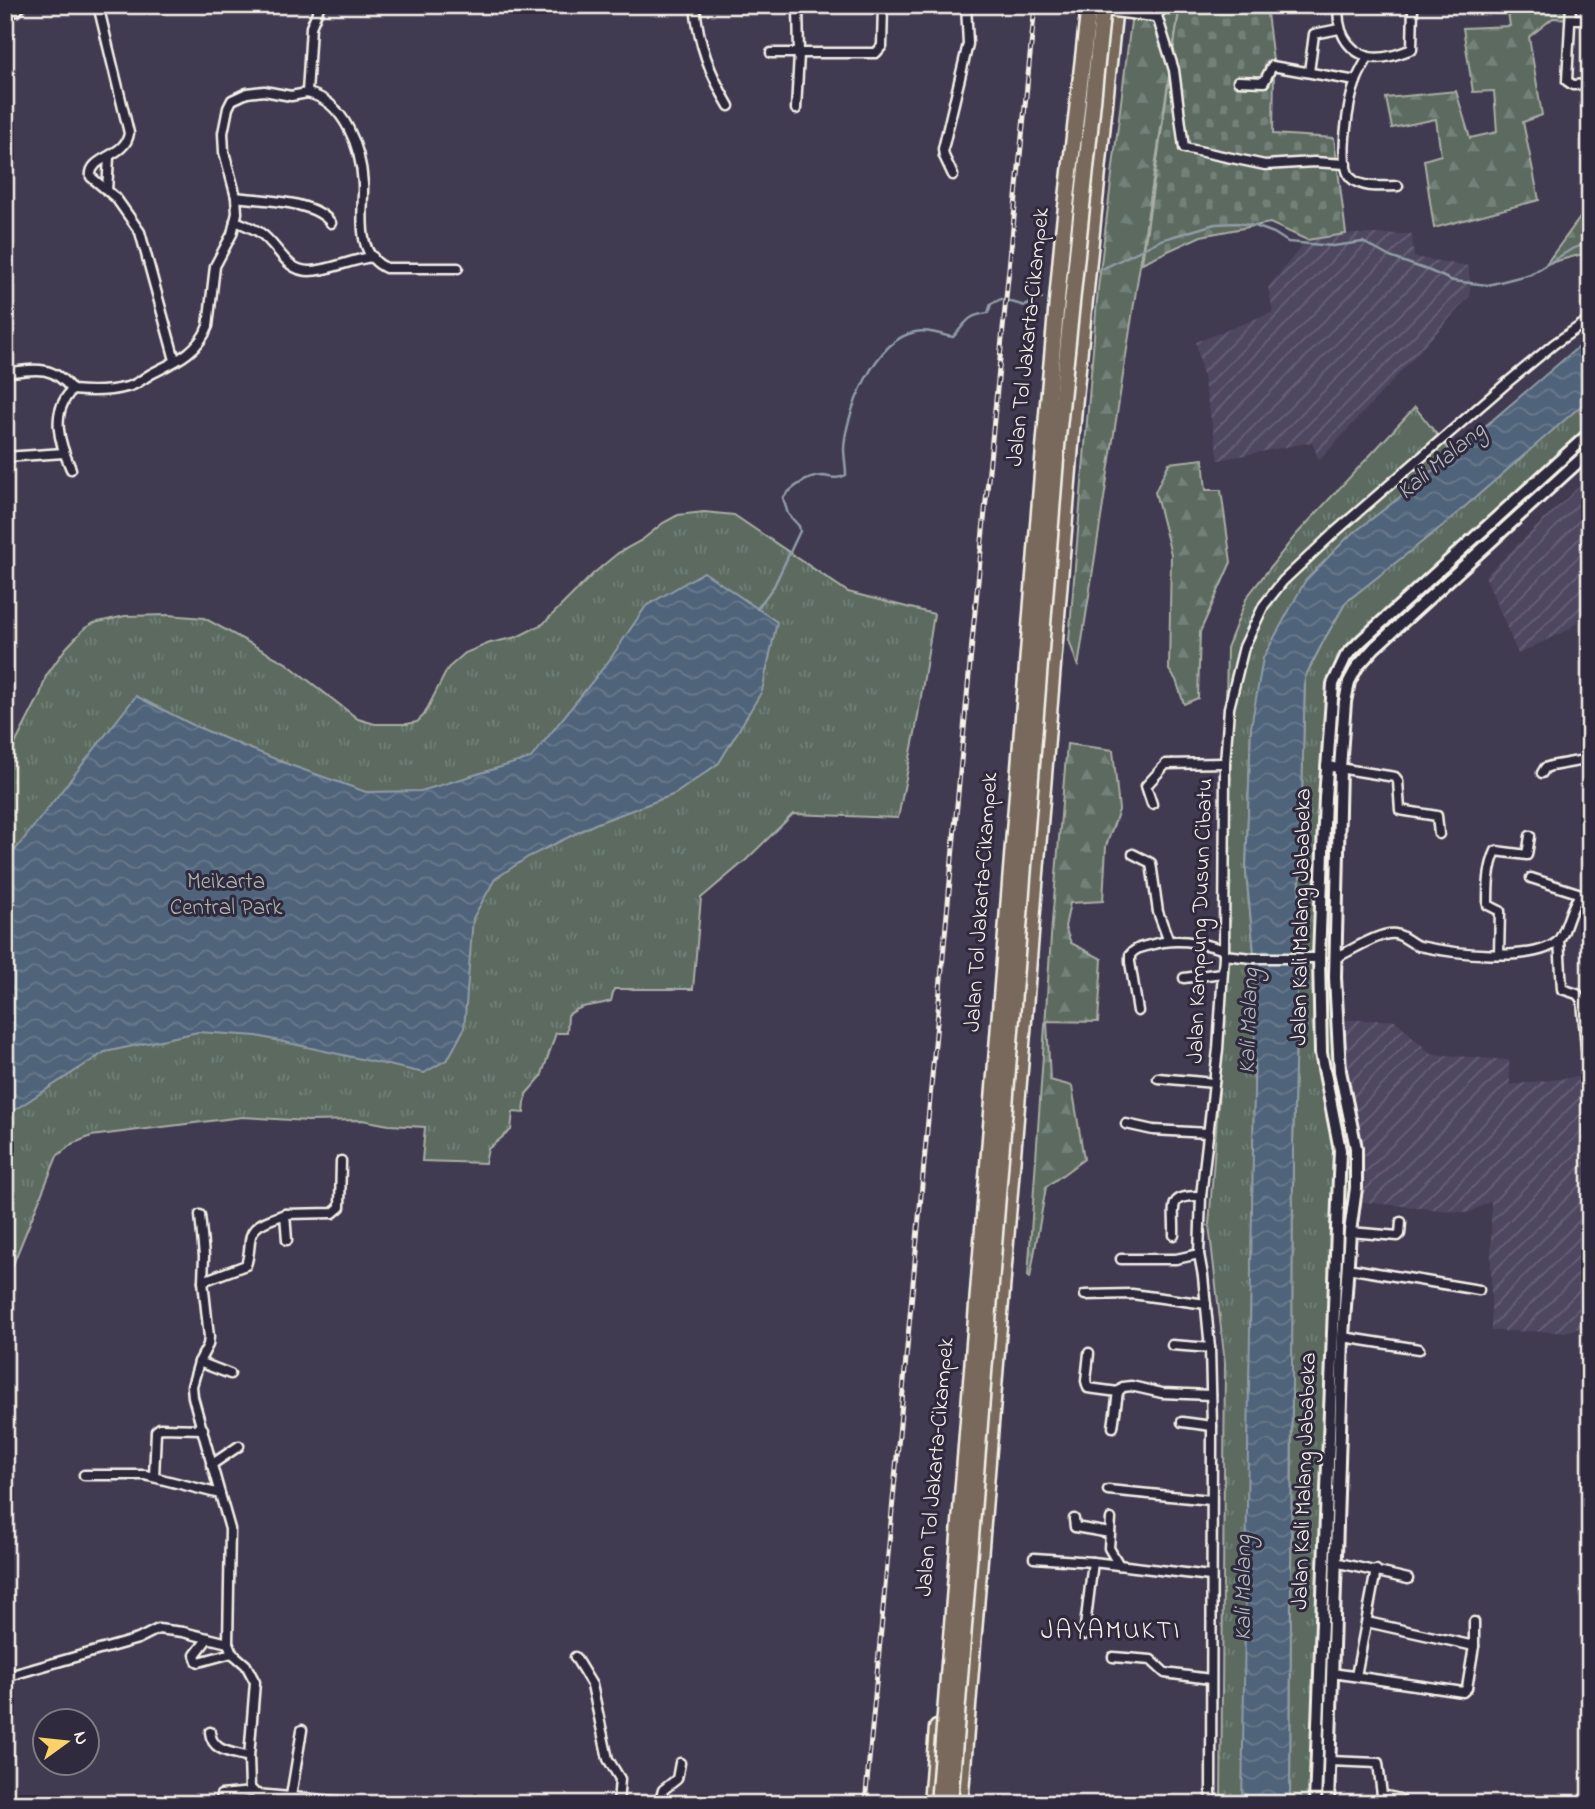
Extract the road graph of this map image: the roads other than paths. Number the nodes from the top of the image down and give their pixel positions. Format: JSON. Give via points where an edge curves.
{"nodes":[{"id":1,"x":21,"y":5,"type":"edge"},
{"id":2,"x":98,"y":5,"type":"edge"},
{"id":3,"x":320,"y":5,"type":"edge"},
{"id":4,"x":695,"y":5,"type":"edge"},
{"id":5,"x":798,"y":5,"type":"edge"},
{"id":6,"x":883,"y":5,"type":"edge"},
{"id":7,"x":966,"y":5,"type":"edge"},
{"id":8,"x":1058,"y":5,"type":"edge"},
{"id":9,"x":1087,"y":5,"type":"edge"},
{"id":10,"x":1103,"y":5,"type":"edge"},
{"id":11,"x":1115,"y":5,"type":"edge"},
{"id":12,"x":1167,"y":5,"type":"edge"},
{"id":13,"x":1339,"y":5,"type":"edge"},
{"id":14,"x":1413,"y":5,"type":"edge"},
{"id":15,"x":1571,"y":5,"type":"edge"},
{"id":16,"x":5,"y":11,"type":"edge"},
{"id":17,"x":1155,"y":17,"type":"junction"},
{"id":18,"x":1570,"y":19,"type":"junction"},
{"id":19,"x":1590,"y":19,"type":"edge"},
{"id":20,"x":1339,"y":29,"type":"junction"},
{"id":21,"x":771,"y":53,"type":"dead end"},
{"id":22,"x":799,"y":54,"type":"junction"},
{"id":23,"x":1368,"y":57,"type":"junction"},
{"id":24,"x":1309,"y":72,"type":"junction"},
{"id":25,"x":1238,"y":81,"type":"dead end"},
{"id":26,"x":1356,"y":81,"type":"junction"},
{"id":27,"x":1590,"y":83,"type":"edge"},
{"id":28,"x":307,"y":93,"type":"junction"},
{"id":29,"x":729,"y":106,"type":"dead end"},
{"id":30,"x":796,"y":109,"type":"dead end"},
{"id":31,"x":108,"y":157,"type":"junction"},
{"id":32,"x":1346,"y":163,"type":"junction"},
{"id":33,"x":953,"y":176,"type":"dead end"},
{"id":34,"x":1398,"y":186,"type":"dead end"},
{"id":35,"x":107,"y":191,"type":"junction"},
{"id":36,"x":236,"y":197,"type":"junction"},
{"id":37,"x":234,"y":220,"type":"junction"},
{"id":38,"x":331,"y":223,"type":"dead end"},
{"id":39,"x":373,"y":257,"type":"junction"},
{"id":40,"x":458,"y":268,"type":"dead end"},
{"id":41,"x":1590,"y":319,"type":"edge"},
{"id":42,"x":175,"y":360,"type":"dead end"},
{"id":43,"x":5,"y":373,"type":"edge"},
{"id":44,"x":72,"y":390,"type":"junction"},
{"id":45,"x":1590,"y":433,"type":"edge"},
{"id":46,"x":1590,"y":451,"type":"edge"},
{"id":47,"x":64,"y":453,"type":"junction"},
{"id":48,"x":5,"y":457,"type":"edge"},
{"id":49,"x":71,"y":469,"type":"dead end"},
{"id":50,"x":1590,"y":759,"type":"edge"},
{"id":51,"x":1225,"y":763,"type":"junction"},
{"id":52,"x":1326,"y":766,"type":"junction"},
{"id":53,"x":1340,"y":768,"type":"junction"},
{"id":54,"x":1542,"y":773,"type":"dead end"},
{"id":55,"x":1152,"y":804,"type":"dead end"},
{"id":56,"x":1439,"y":834,"type":"dead end"},
{"id":57,"x":1530,"y":836,"type":"dead end"},
{"id":58,"x":1133,"y":855,"type":"dead end"},
{"id":59,"x":1531,"y":878,"type":"dead end"},
{"id":60,"x":1321,"y":885,"type":"junction"},
{"id":61,"x":1337,"y":885,"type":"junction"},
{"id":62,"x":1585,"y":894,"type":"edge"},
{"id":63,"x":1168,"y":939,"type":"junction"},
{"id":64,"x":1559,"y":940,"type":"junction"},
{"id":65,"x":1223,"y":952,"type":"junction"},
{"id":66,"x":1499,"y":954,"type":"junction"},
{"id":67,"x":1319,"y":958,"type":"junction"},
{"id":68,"x":1335,"y":958,"type":"junction"},
{"id":69,"x":1222,"y":973,"type":"junction"},
{"id":70,"x":1184,"y":978,"type":"dead end"},
{"id":71,"x":1138,"y":1010,"type":"dead end"},
{"id":72,"x":1587,"y":1060,"type":"dead end"},
{"id":73,"x":1158,"y":1078,"type":"dead end"},
{"id":74,"x":1214,"y":1083,"type":"junction"},
{"id":75,"x":1126,"y":1124,"type":"dead end"},
{"id":76,"x":1208,"y":1133,"type":"junction"},
{"id":77,"x":341,"y":1161,"type":"dead end"},
{"id":78,"x":1339,"y":1187,"type":"junction"},
{"id":79,"x":1356,"y":1188,"type":"junction"},
{"id":80,"x":1201,"y":1196,"type":"junction"},
{"id":81,"x":285,"y":1214,"type":"junction"},
{"id":82,"x":200,"y":1215,"type":"dead end"},
{"id":83,"x":1401,"y":1222,"type":"dead end"},
{"id":84,"x":1350,"y":1232,"type":"junction"},
{"id":85,"x":1174,"y":1235,"type":"dead end"},
{"id":86,"x":287,"y":1240,"type":"dead end"},
{"id":87,"x":1199,"y":1254,"type":"junction"},
{"id":88,"x":1121,"y":1259,"type":"dead end"},
{"id":89,"x":1347,"y":1268,"type":"junction"},
{"id":90,"x":203,"y":1281,"type":"junction"},
{"id":91,"x":1479,"y":1290,"type":"dead end"},
{"id":92,"x":1085,"y":1295,"type":"dead end"},
{"id":93,"x":1206,"y":1304,"type":"junction"},
{"id":94,"x":1343,"y":1337,"type":"junction"},
{"id":95,"x":1172,"y":1345,"type":"dead end"},
{"id":96,"x":1210,"y":1348,"type":"junction"},
{"id":97,"x":1419,"y":1349,"type":"dead end"},
{"id":98,"x":1089,"y":1353,"type":"dead end"},
{"id":99,"x":199,"y":1362,"type":"junction"},
{"id":100,"x":230,"y":1374,"type":"dead end"},
{"id":101,"x":1118,"y":1392,"type":"junction"},
{"id":102,"x":1211,"y":1395,"type":"junction"},
{"id":103,"x":1182,"y":1422,"type":"dead end"},
{"id":104,"x":1212,"y":1426,"type":"junction"},
{"id":105,"x":1113,"y":1427,"type":"dead end"},
{"id":106,"x":203,"y":1429,"type":"junction"},
{"id":107,"x":239,"y":1446,"type":"dead end"},
{"id":108,"x":211,"y":1465,"type":"junction"},
{"id":109,"x":84,"y":1475,"type":"dead end"},
{"id":110,"x":154,"y":1477,"type":"junction"},
{"id":111,"x":1108,"y":1490,"type":"dead end"},
{"id":112,"x":220,"y":1494,"type":"junction"},
{"id":113,"x":1211,"y":1500,"type":"junction"},
{"id":114,"x":1074,"y":1519,"type":"dead end"},
{"id":115,"x":1111,"y":1519,"type":"dead end"},
{"id":116,"x":1110,"y":1533,"type":"junction"},
{"id":117,"x":1034,"y":1558,"type":"dead end"},
{"id":118,"x":1093,"y":1562,"type":"junction"},
{"id":119,"x":1335,"y":1562,"type":"junction"},
{"id":120,"x":1118,"y":1565,"type":"junction"},
{"id":121,"x":1376,"y":1570,"type":"junction"},
{"id":122,"x":1210,"y":1576,"type":"junction"},
{"id":123,"x":1408,"y":1579,"type":"dead end"},
{"id":124,"x":1367,"y":1622,"type":"junction"},
{"id":125,"x":1474,"y":1622,"type":"dead end"},
{"id":126,"x":1084,"y":1635,"type":"dead end"},
{"id":127,"x":208,"y":1638,"type":"junction"},
{"id":128,"x":228,"y":1643,"type":"junction"},
{"id":129,"x":1474,"y":1646,"type":"junction"},
{"id":130,"x":232,"y":1653,"type":"junction"},
{"id":131,"x":575,"y":1657,"type":"dead end"},
{"id":132,"x":1113,"y":1657,"type":"dead end"},
{"id":133,"x":1332,"y":1673,"type":"junction"},
{"id":134,"x":1356,"y":1676,"type":"junction"},
{"id":135,"x":5,"y":1677,"type":"edge"},
{"id":136,"x":1210,"y":1679,"type":"junction"},
{"id":137,"x":302,"y":1730,"type":"dead end"},
{"id":138,"x":210,"y":1732,"type":"dead end"},
{"id":139,"x":249,"y":1757,"type":"junction"},
{"id":140,"x":1329,"y":1761,"type":"junction"},
{"id":141,"x":680,"y":1763,"type":"dead end"},
{"id":142,"x":252,"y":1792,"type":"junction"},
{"id":143,"x":221,"y":1795,"type":"dead end"},
{"id":144,"x":290,"y":1796,"type":"junction"},
{"id":145,"x":351,"y":1804,"type":"edge"},
{"id":146,"x":618,"y":1804,"type":"edge"},
{"id":147,"x":659,"y":1804,"type":"edge"},
{"id":148,"x":931,"y":1804,"type":"edge"},
{"id":149,"x":938,"y":1804,"type":"edge"},
{"id":150,"x":950,"y":1804,"type":"edge"},
{"id":151,"x":960,"y":1804,"type":"edge"},
{"id":152,"x":1211,"y":1804,"type":"edge"},
{"id":153,"x":1315,"y":1804,"type":"edge"},
{"id":154,"x":1328,"y":1804,"type":"edge"},
{"id":155,"x":1404,"y":1804,"type":"edge"}],
"edges":[{"from":1,"to":16,"type":"main road"},
{"from":2,"to":31,"type":"street","via":[[129,133],[119,151]]},
{"from":3,"to":28,"type":"street","via":[[311,27]]},
{"from":4,"to":29,"type":"street","via":[[710,74]]},
{"from":5,"to":22,"type":"street"},
{"from":6,"to":22,"type":"street","via":[[880,51]]},
{"from":7,"to":33,"type":"street","via":[[968,44],[943,149]]},
{"from":8,"to":17,"type":"street","bridge":true},
{"from":9,"to":148,"type":"highway","name":"Jalan Tol Jakarta–Cikampek","via":[[1042,421]]},
{"from":9,"to":149,"type":"highway","bridge":true,"via":[[1044,449]]},
{"from":10,"to":150,"type":"highway","bridge":true,"via":[[1057,447]]},
{"from":11,"to":151,"type":"highway","via":[[1074,408]]},
{"from":12,"to":17,"type":"street"},
{"from":13,"to":20,"type":"street"},
{"from":14,"to":23,"type":"street","via":[[1412,49]]},
{"from":15,"to":18,"type":"street"},
{"from":17,"to":32,"type":"street","via":[[1174,70],[1184,148],[1265,165]]},
{"from":18,"to":19,"type":"street"},
{"from":18,"to":27,"type":"street","via":[[1567,81]]},
{"from":20,"to":23,"type":"street","via":[[1348,44]]},
{"from":20,"to":24,"type":"street","via":[[1314,34]]},
{"from":21,"to":22,"type":"street"},
{"from":22,"to":30,"type":"street"},
{"from":23,"to":26,"type":"street"},
{"from":24,"to":25,"type":"street","via":[[1272,66],[1264,82]]},
{"from":24,"to":26,"type":"street"},
{"from":26,"to":32,"type":"street"},
{"from":28,"to":36,"type":"street","via":[[256,92],[232,100],[223,145]]},
{"from":28,"to":39,"type":"street","via":[[320,96],[336,110],[354,143],[363,183],[362,230]]},
{"from":31,"to":35,"type":"street"},
{"from":31,"to":35,"type":"street","via":[[90,170],[90,177]]},
{"from":32,"to":34,"type":"street","via":[[1354,181]]},
{"from":35,"to":42,"type":"street","via":[[140,232]]},
{"from":36,"to":37,"type":"street"},
{"from":36,"to":38,"type":"street","via":[[312,208]]},
{"from":37,"to":39,"type":"street","via":[[272,242],[294,269],[323,270]]},
{"from":37,"to":44,"type":"street","via":[[215,266],[208,326],[184,358],[132,386],[100,392]]},
{"from":39,"to":40,"type":"street","via":[[386,268]]},
{"from":41,"to":51,"type":"street","name":"Jalan Kampung Dusun Cibatu","via":[[1488,399],[1283,581],[1264,605],[1244,647],[1229,708]]},
{"from":43,"to":44,"type":"street","via":[[49,370]]},
{"from":44,"to":47,"type":"street","via":[[58,414]]},
{"from":45,"to":52,"type":"main road","name":"Jalan Kali Malang Jababeka","via":[[1346,656],[1333,684]]},
{"from":46,"to":53,"type":"main road","name":"Jalan Kali Malang Jababeka","via":[[1357,667],[1345,702]]},
{"from":47,"to":48,"type":"street"},
{"from":47,"to":49,"type":"street"},
{"from":50,"to":54,"type":"street","via":[[1550,766]]},
{"from":51,"to":55,"type":"street","via":[[1166,764],[1146,786]]},
{"from":51,"to":65,"type":"street","name":"Jalan Kampung Dusun Cibatu"},
{"from":52,"to":53,"type":"street"},
{"from":52,"to":60,"type":"main road","name":"Jalan Kali Malang Jababeka"},
{"from":53,"to":56,"type":"street","via":[[1395,777],[1400,810],[1438,816]]},
{"from":53,"to":61,"type":"main road","name":"Jalan Kali Malang Jababeka"},
{"from":57,"to":66,"type":"street","via":[[1527,855],[1496,851],[1493,859],[1488,905],[1500,911]]},
{"from":58,"to":63,"type":"street","via":[[1150,863],[1158,912]]},
{"from":59,"to":62,"type":"street"},
{"from":60,"to":61,"type":"main road"},
{"from":60,"to":67,"type":"main road","name":"Jalan Kali Malang Jababeka"},
{"from":61,"to":68,"type":"main road","name":"Jalan Kali Malang Jababeka"},
{"from":62,"to":64,"type":"street","via":[[1572,904]]},
{"from":63,"to":65,"type":"street","via":[[1193,941]]},
{"from":63,"to":71,"type":"street","via":[[1130,955]]},
{"from":64,"to":66,"type":"street","via":[[1529,954]]},
{"from":64,"to":72,"type":"street","via":[[1562,989],[1582,1000]]},
{"from":65,"to":67,"type":"street","via":[[1252,958]]},
{"from":65,"to":69,"type":"street","name":"Jalan Kampung Dusun Cibatu"},
{"from":66,"to":68,"type":"street","via":[[1416,945],[1397,934],[1384,935]]},
{"from":67,"to":78,"type":"main road","name":"Jalan Kali Malang Jababeka","via":[[1321,1053],[1340,1150]]},
{"from":68,"to":79,"type":"main road","name":"Jalan Kali Malang Jababeka","via":[[1340,1071],[1356,1148]]},
{"from":69,"to":70,"type":"street"},
{"from":69,"to":74,"type":"street","name":"Jalan Kampung Dusun Cibatu"},
{"from":73,"to":74,"type":"street"},
{"from":74,"to":76,"type":"street","name":"Jalan Kampung Dusun Cibatu"},
{"from":75,"to":76,"type":"street"},
{"from":76,"to":80,"type":"street","name":"Jalan Kampung Dusun Cibatu"},
{"from":77,"to":81,"type":"street","via":[[340,1207],[332,1213]]},
{"from":78,"to":79,"type":"main road"},
{"from":78,"to":153,"type":"main road","name":"Jalan Kali Malang Jababeka"},
{"from":79,"to":84,"type":"main road","name":"Jalan Kali Malang Jababeka"},
{"from":80,"to":85,"type":"street","via":[[1184,1195],[1175,1202]]},
{"from":80,"to":87,"type":"street","name":"Jalan Kampung Dusun Cibatu"},
{"from":81,"to":86,"type":"street"},
{"from":81,"to":90,"type":"street","via":[[252,1230],[246,1265]]},
{"from":82,"to":90,"type":"street"},
{"from":83,"to":84,"type":"street","via":[[1398,1236]]},
{"from":84,"to":89,"type":"main road","name":"Jalan Kali Malang Jababeka"},
{"from":87,"to":88,"type":"street","via":[[1176,1259]]},
{"from":87,"to":93,"type":"street","name":"Jalan Kampung Dusun Cibatu"},
{"from":89,"to":91,"type":"street"},
{"from":89,"to":94,"type":"main road","name":"Jalan Kali Malang Jababeka"},
{"from":90,"to":99,"type":"street","via":[[209,1337]]},
{"from":92,"to":93,"type":"street","via":[[1132,1294]]},
{"from":93,"to":96,"type":"street","name":"Jalan Kampung Dusun Cibatu"},
{"from":94,"to":97,"type":"street"},
{"from":94,"to":119,"type":"main road","name":"Jalan Kali Malang Jababeka"},
{"from":95,"to":96,"type":"street"},
{"from":96,"to":102,"type":"street","name":"Jalan Kampung Dusun Cibatu"},
{"from":98,"to":101,"type":"street","via":[[1086,1385]]},
{"from":99,"to":100,"type":"street"},
{"from":99,"to":106,"type":"street","via":[[192,1386]]},
{"from":101,"to":102,"type":"street","via":[[1131,1386]]},
{"from":101,"to":105,"type":"street"},
{"from":102,"to":104,"type":"street","name":"Jalan Kampung Dusun Cibatu"},
{"from":103,"to":104,"type":"street"},
{"from":104,"to":113,"type":"street","name":"Jalan Kampung Dusun Cibatu"},
{"from":106,"to":108,"type":"street"},
{"from":106,"to":110,"type":"street","via":[[156,1431]]},
{"from":107,"to":108,"type":"street"},
{"from":108,"to":112,"type":"street"},
{"from":109,"to":110,"type":"street"},
{"from":110,"to":112,"type":"street"},
{"from":111,"to":113,"type":"street"},
{"from":112,"to":128,"type":"street","via":[[230,1529]]},
{"from":113,"to":122,"type":"street","name":"Jalan Kampung Dusun Cibatu"},
{"from":114,"to":116,"type":"street","via":[[1077,1528]]},
{"from":115,"to":116,"type":"street"},
{"from":116,"to":120,"type":"street","via":[[1109,1548]]},
{"from":117,"to":118,"type":"street"},
{"from":118,"to":120,"type":"street"},
{"from":118,"to":126,"type":"street"},
{"from":119,"to":121,"type":"street"},
{"from":119,"to":133,"type":"main road","name":"Jalan Kali Malang Jababeka"},
{"from":120,"to":122,"type":"street"},
{"from":121,"to":123,"type":"street"},
{"from":121,"to":124,"type":"street"},
{"from":122,"to":136,"type":"street","name":"Jalan Kampung Dusun Cibatu"},
{"from":124,"to":129,"type":"street"},
{"from":124,"to":134,"type":"street"},
{"from":125,"to":129,"type":"street"},
{"from":127,"to":128,"type":"street"},
{"from":127,"to":130,"type":"street","via":[[195,1655],[197,1661]]},
{"from":127,"to":135,"type":"street","via":[[158,1629],[138,1639]]},
{"from":128,"to":130,"type":"street"},
{"from":129,"to":134,"type":"street","via":[[1463,1692]]},
{"from":130,"to":139,"type":"street","via":[[246,1665],[255,1682]]},
{"from":131,"to":146,"type":"street","via":[[592,1685],[608,1759],[620,1779]]},
{"from":132,"to":136,"type":"street","via":[[1151,1660],[1165,1673]]},
{"from":133,"to":134,"type":"street"},
{"from":133,"to":140,"type":"main road","name":"Jalan Kali Malang Jababeka"},
{"from":136,"to":152,"type":"street","name":"Jalan Kampung Dusun Cibatu"},
{"from":137,"to":144,"type":"street"},
{"from":138,"to":139,"type":"street","via":[[215,1746]]},
{"from":139,"to":142,"type":"street"},
{"from":140,"to":154,"type":"main road","name":"Jalan Kali Malang Jababeka"},
{"from":140,"to":155,"type":"street","via":[[1378,1763],[1382,1795],[1402,1799]]},
{"from":141,"to":147,"type":"street","via":[[677,1779],[663,1790]]},
{"from":142,"to":143,"type":"street"},
{"from":142,"to":144,"type":"street"},
{"from":144,"to":145,"type":"street"}]}
